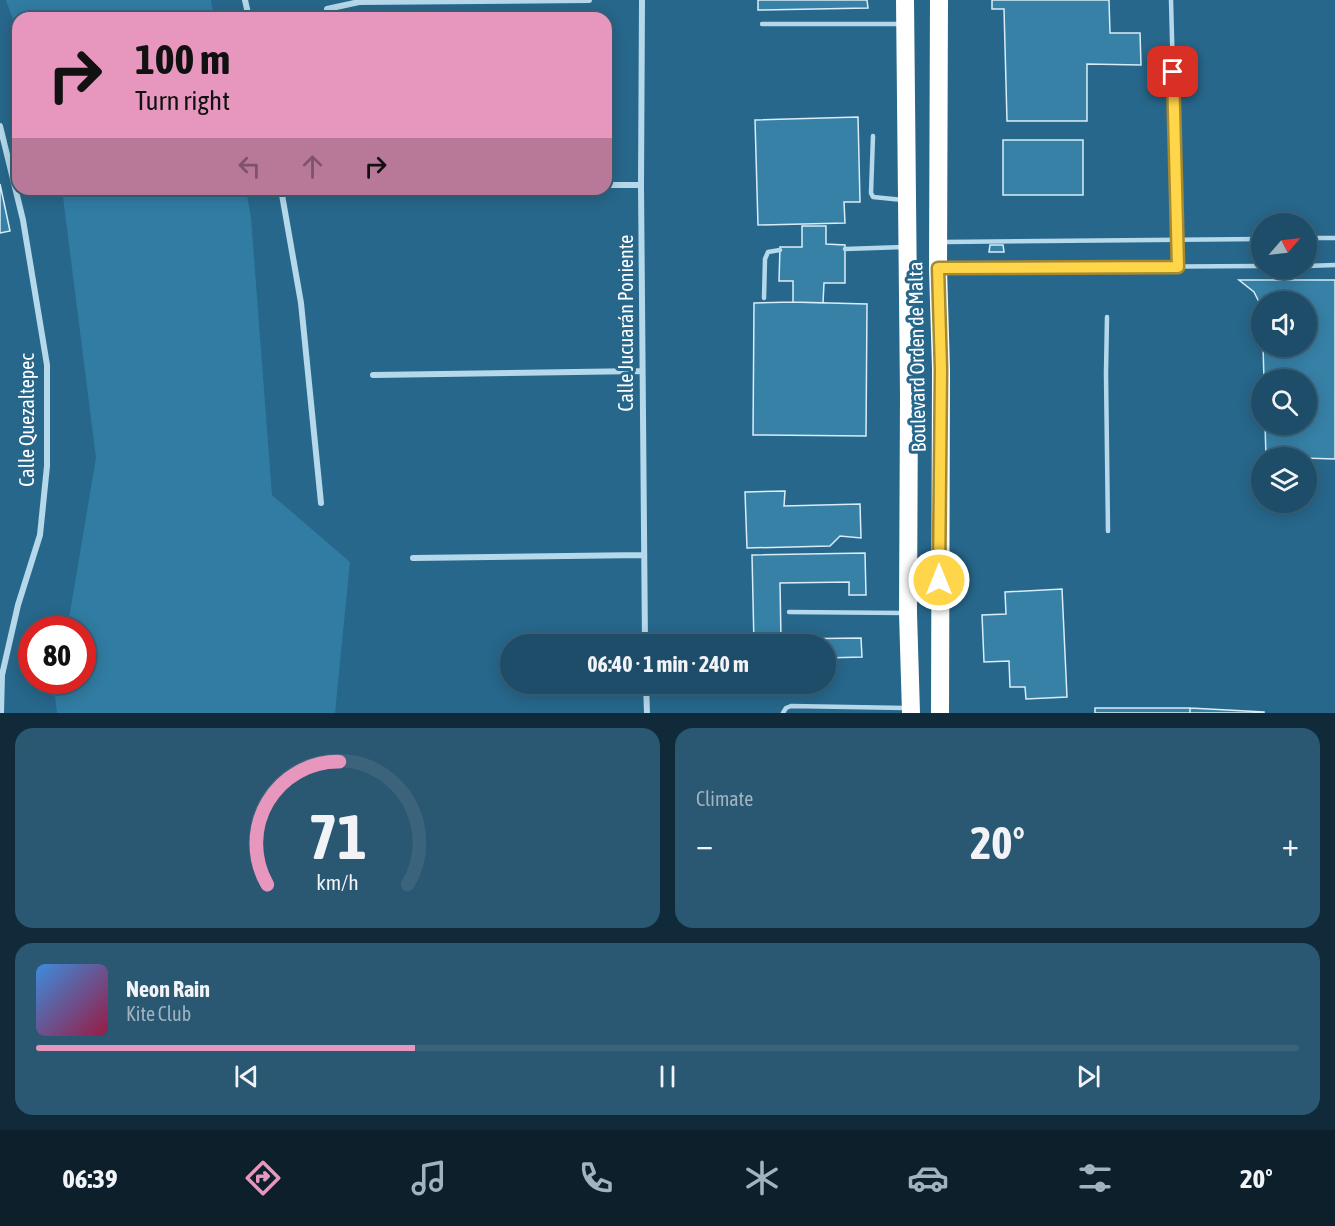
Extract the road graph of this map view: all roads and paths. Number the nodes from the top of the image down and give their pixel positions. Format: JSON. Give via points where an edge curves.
{"nodes":[{"id":1,"x":589,"y":0,"type":"edge"},
{"id":2,"x":642,"y":0,"type":"edge"},
{"id":3,"x":905,"y":0,"type":"edge"},
{"id":4,"x":939,"y":0,"type":"edge"},
{"id":5,"x":1171,"y":0,"type":"edge"},
{"id":6,"x":359,"y":1,"type":"edge"},
{"id":7,"x":327,"y":9,"type":"dead end"},
{"id":8,"x":762,"y":24,"type":"dead end"},
{"id":9,"x":905,"y":24,"type":"junction"},
{"id":10,"x":0,"y":126,"type":"edge"},
{"id":11,"x":873,"y":136,"type":"dead end"},
{"id":12,"x":12,"y":175,"type":"edge"},
{"id":13,"x":612,"y":185,"type":"edge"},
{"id":14,"x":641,"y":185,"type":"junction"},
{"id":15,"x":17,"y":195,"type":"edge"},
{"id":16,"x":282,"y":195,"type":"edge"},
{"id":17,"x":906,"y":200,"type":"junction"},
{"id":18,"x":1317,"y":238,"type":"edge"},
{"id":19,"x":1335,"y":238,"type":"edge"},
{"id":20,"x":1251,"y":239,"type":"edge"},
{"id":21,"x":1176,"y":240,"type":"junction"},
{"id":22,"x":938,"y":242,"type":"junction"},
{"id":23,"x":907,"y":246,"type":"junction"},
{"id":24,"x":845,"y":249,"type":"dead end"},
{"id":25,"x":780,"y":250,"type":"dead end"},
{"id":26,"x":1335,"y":265,"type":"edge"},
{"id":27,"x":1251,"y":266,"type":"edge"},
{"id":28,"x":1317,"y":266,"type":"edge"},
{"id":29,"x":1178,"y":267,"type":"junction"},
{"id":30,"x":938,"y":268,"type":"junction"},
{"id":31,"x":764,"y":298,"type":"dead end"},
{"id":32,"x":1107,"y":317,"type":"dead end"},
{"id":33,"x":642,"y":371,"type":"junction"},
{"id":34,"x":373,"y":375,"type":"dead end"},
{"id":35,"x":321,"y":503,"type":"dead end"},
{"id":36,"x":1108,"y":531,"type":"dead end"},
{"id":37,"x":644,"y":555,"type":"junction"},
{"id":38,"x":414,"y":558,"type":"dead end"},
{"id":39,"x":789,"y":612,"type":"dead end"},
{"id":40,"x":908,"y":613,"type":"junction"},
{"id":41,"x":645,"y":634,"type":"edge"},
{"id":42,"x":646,"y":694,"type":"edge"},
{"id":43,"x":911,"y":710,"type":"edge"},
{"id":44,"x":1,"y":713,"type":"edge"},
{"id":45,"x":647,"y":713,"type":"edge"},
{"id":46,"x":783,"y":713,"type":"edge"},
{"id":47,"x":940,"y":713,"type":"edge"}],
"edges":[{"from":1,"to":6,"type":"street"},
{"from":2,"to":14,"type":"street","name":"Calle Jucuarán Poniente"},
{"from":3,"to":9,"type":"highway","name":"Boulevard Orden de Malta"},
{"from":4,"to":22,"type":"highway","name":"Boulevard Orden de Malta"},
{"from":5,"to":21,"type":"lane"},
{"from":6,"to":7,"type":"street"},
{"from":8,"to":9,"type":"lane"},
{"from":9,"to":17,"type":"highway","name":"Boulevard Orden de Malta"},
{"from":10,"to":12,"type":"street","name":"Calle Quezaltepec"},
{"from":11,"to":17,"type":"lane","via":[[873,197]]},
{"from":13,"to":14,"type":"street"},
{"from":14,"to":33,"type":"street","name":"Calle Jucuarán Poniente"},
{"from":15,"to":44,"type":"street","name":"Calle Quezaltepec","via":[[47,365],[47,455],[39,535],[2,675]]},
{"from":16,"to":35,"type":"street","via":[[301,303]]},
{"from":17,"to":23,"type":"highway","name":"Boulevard Orden de Malta"},
{"from":18,"to":19,"type":"lane"},
{"from":20,"to":21,"type":"lane"},
{"from":21,"to":22,"type":"lane"},
{"from":21,"to":29,"type":"lane"},
{"from":22,"to":30,"type":"highway","name":"Boulevard Orden de Malta"},
{"from":23,"to":24,"type":"lane"},
{"from":23,"to":40,"type":"highway","name":"Boulevard Orden de Malta"},
{"from":25,"to":31,"type":"lane","via":[[768,252],[765,259]]},
{"from":26,"to":28,"type":"lane"},
{"from":27,"to":29,"type":"lane"},
{"from":29,"to":30,"type":"lane"},
{"from":30,"to":47,"type":"highway","name":"Boulevard Orden de Malta"},
{"from":32,"to":36,"type":"lane"},
{"from":33,"to":34,"type":"street"},
{"from":33,"to":37,"type":"street","name":"Calle Jucuarán Poniente"},
{"from":37,"to":38,"type":"street"},
{"from":37,"to":41,"type":"street","name":"Calle Jucuarán Poniente"},
{"from":39,"to":40,"type":"lane"},
{"from":40,"to":43,"type":"highway","name":"Boulevard Orden de Malta"},
{"from":42,"to":45,"type":"street"},
{"from":43,"to":46,"type":"lane","via":[[790,706]]}]}
